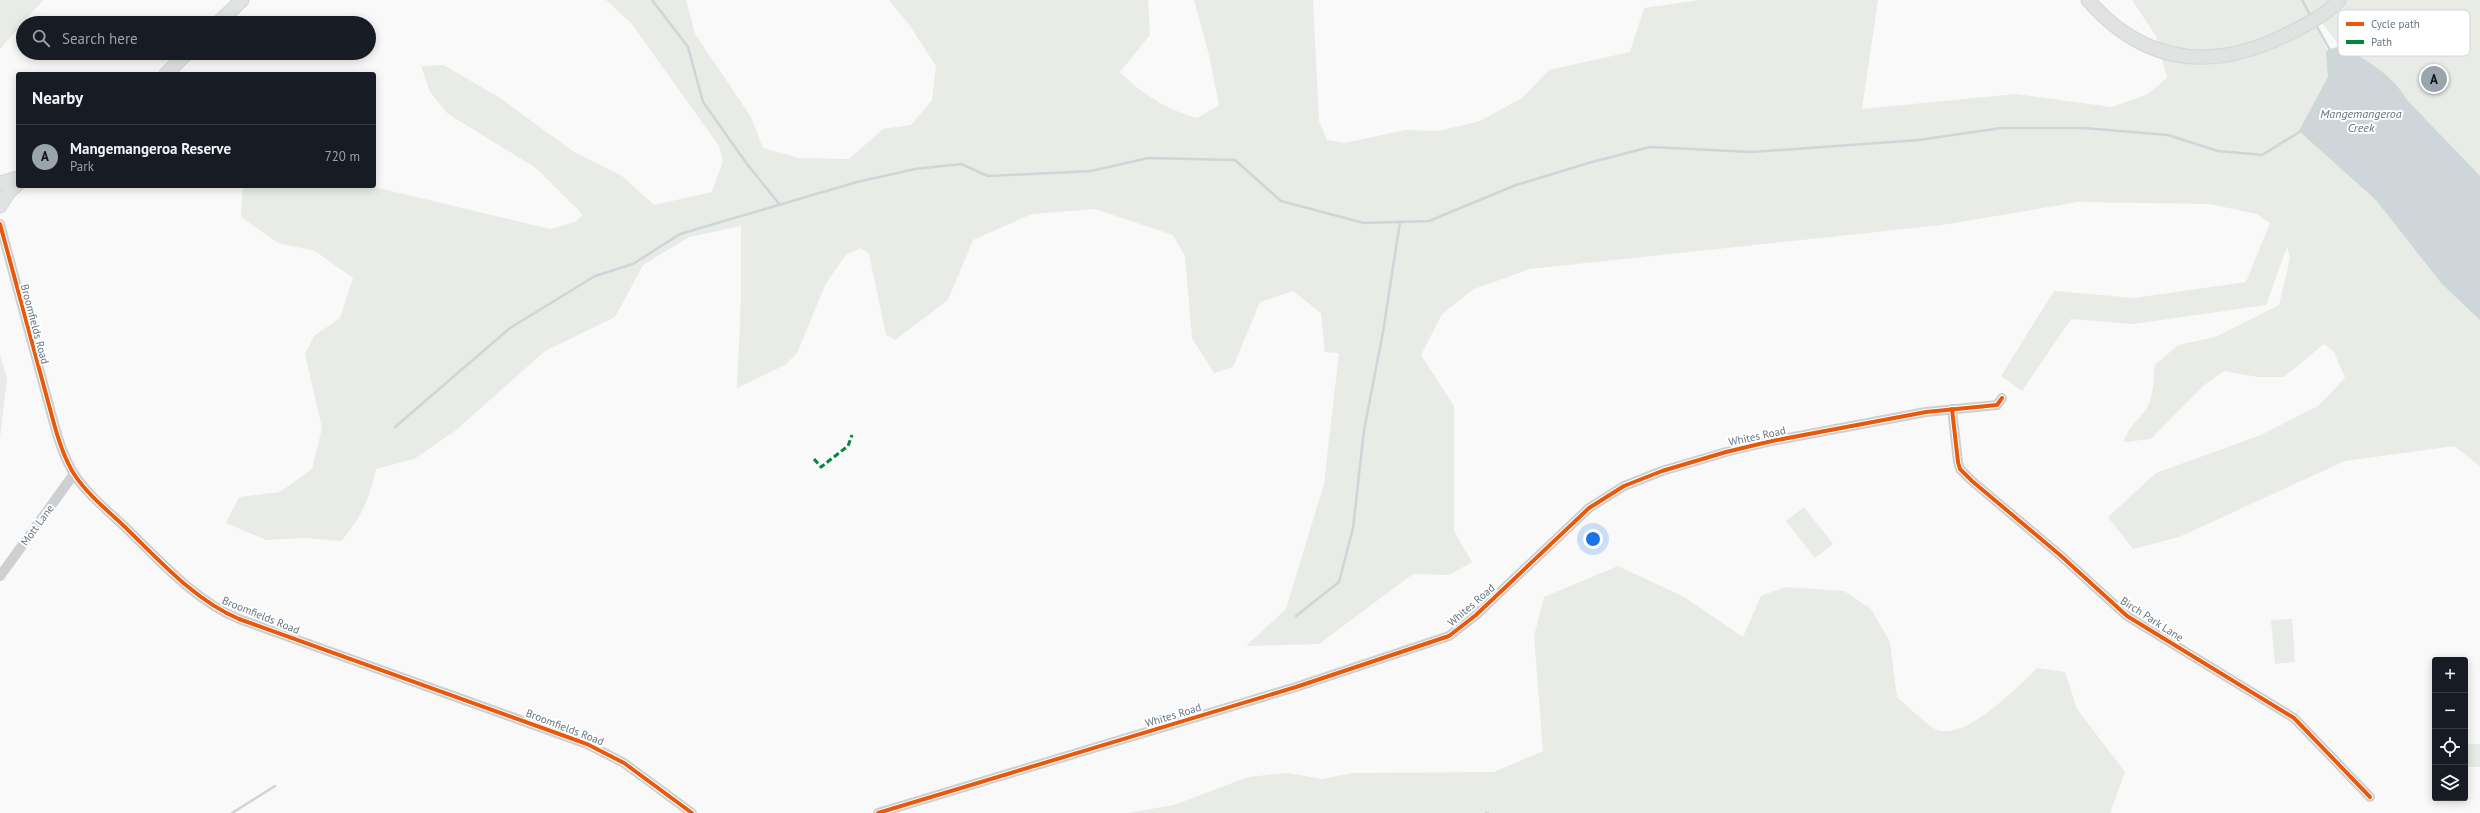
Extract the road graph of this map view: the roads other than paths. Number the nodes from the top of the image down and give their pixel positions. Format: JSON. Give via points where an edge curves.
{"nodes":[{"id":1,"x":242,"y":0,"type":"edge"},
{"id":2,"x":2088,"y":0,"type":"edge"},
{"id":3,"x":2339,"y":0,"type":"edge"},
{"id":4,"x":225,"y":16,"type":"edge"},
{"id":5,"x":181,"y":60,"type":"edge"},
{"id":6,"x":168,"y":72,"type":"edge"},
{"id":7,"x":16,"y":179,"type":"edge"},
{"id":8,"x":0,"y":183,"type":"edge"},
{"id":9,"x":16,"y":186,"type":"edge"},
{"id":10,"x":0,"y":206,"type":"edge"},
{"id":11,"x":0,"y":224,"type":"edge"},
{"id":12,"x":2002,"y":398,"type":"dead end"},
{"id":13,"x":1952,"y":409,"type":"junction"},
{"id":14,"x":74,"y":474,"type":"junction"},
{"id":15,"x":0,"y":576,"type":"edge"},
{"id":16,"x":2370,"y":797,"type":"dead end"},
{"id":17,"x":692,"y":813,"type":"edge"},
{"id":18,"x":878,"y":813,"type":"edge"}],
"edges":[{"from":1,"to":4,"type":"main road"},
{"from":2,"to":3,"type":"main road","via":[[2107,20],[2129,37],[2153,49],[2180,56],[2207,58],[2265,45],[2296,30],[2327,11]]},
{"from":5,"to":6,"type":"main road"},
{"from":7,"to":8,"type":"main road"},
{"from":9,"to":10,"type":"main road"},
{"from":11,"to":14,"type":"street","name":"Broomfields Road","via":[[53,420]]},
{"from":12,"to":13,"type":"street","name":"Whites Road","via":[[1997,405]]},
{"from":13,"to":16,"type":"street","name":"Birch Park Lane","via":[[1958,462],[1960,469],[1972,481],[2128,616],[2294,718]]},
{"from":13,"to":18,"type":"street","name":"Whites Road","via":[[1772,441],[1662,471],[1624,486],[1589,508],[1471,620],[1449,636],[1296,688]]},
{"from":14,"to":15,"type":"street","name":"Mott Lane"},
{"from":14,"to":17,"type":"street","name":"Broomfields Road","via":[[94,498],[174,574],[205,600],[227,614],[588,744],[624,763]]}]}
